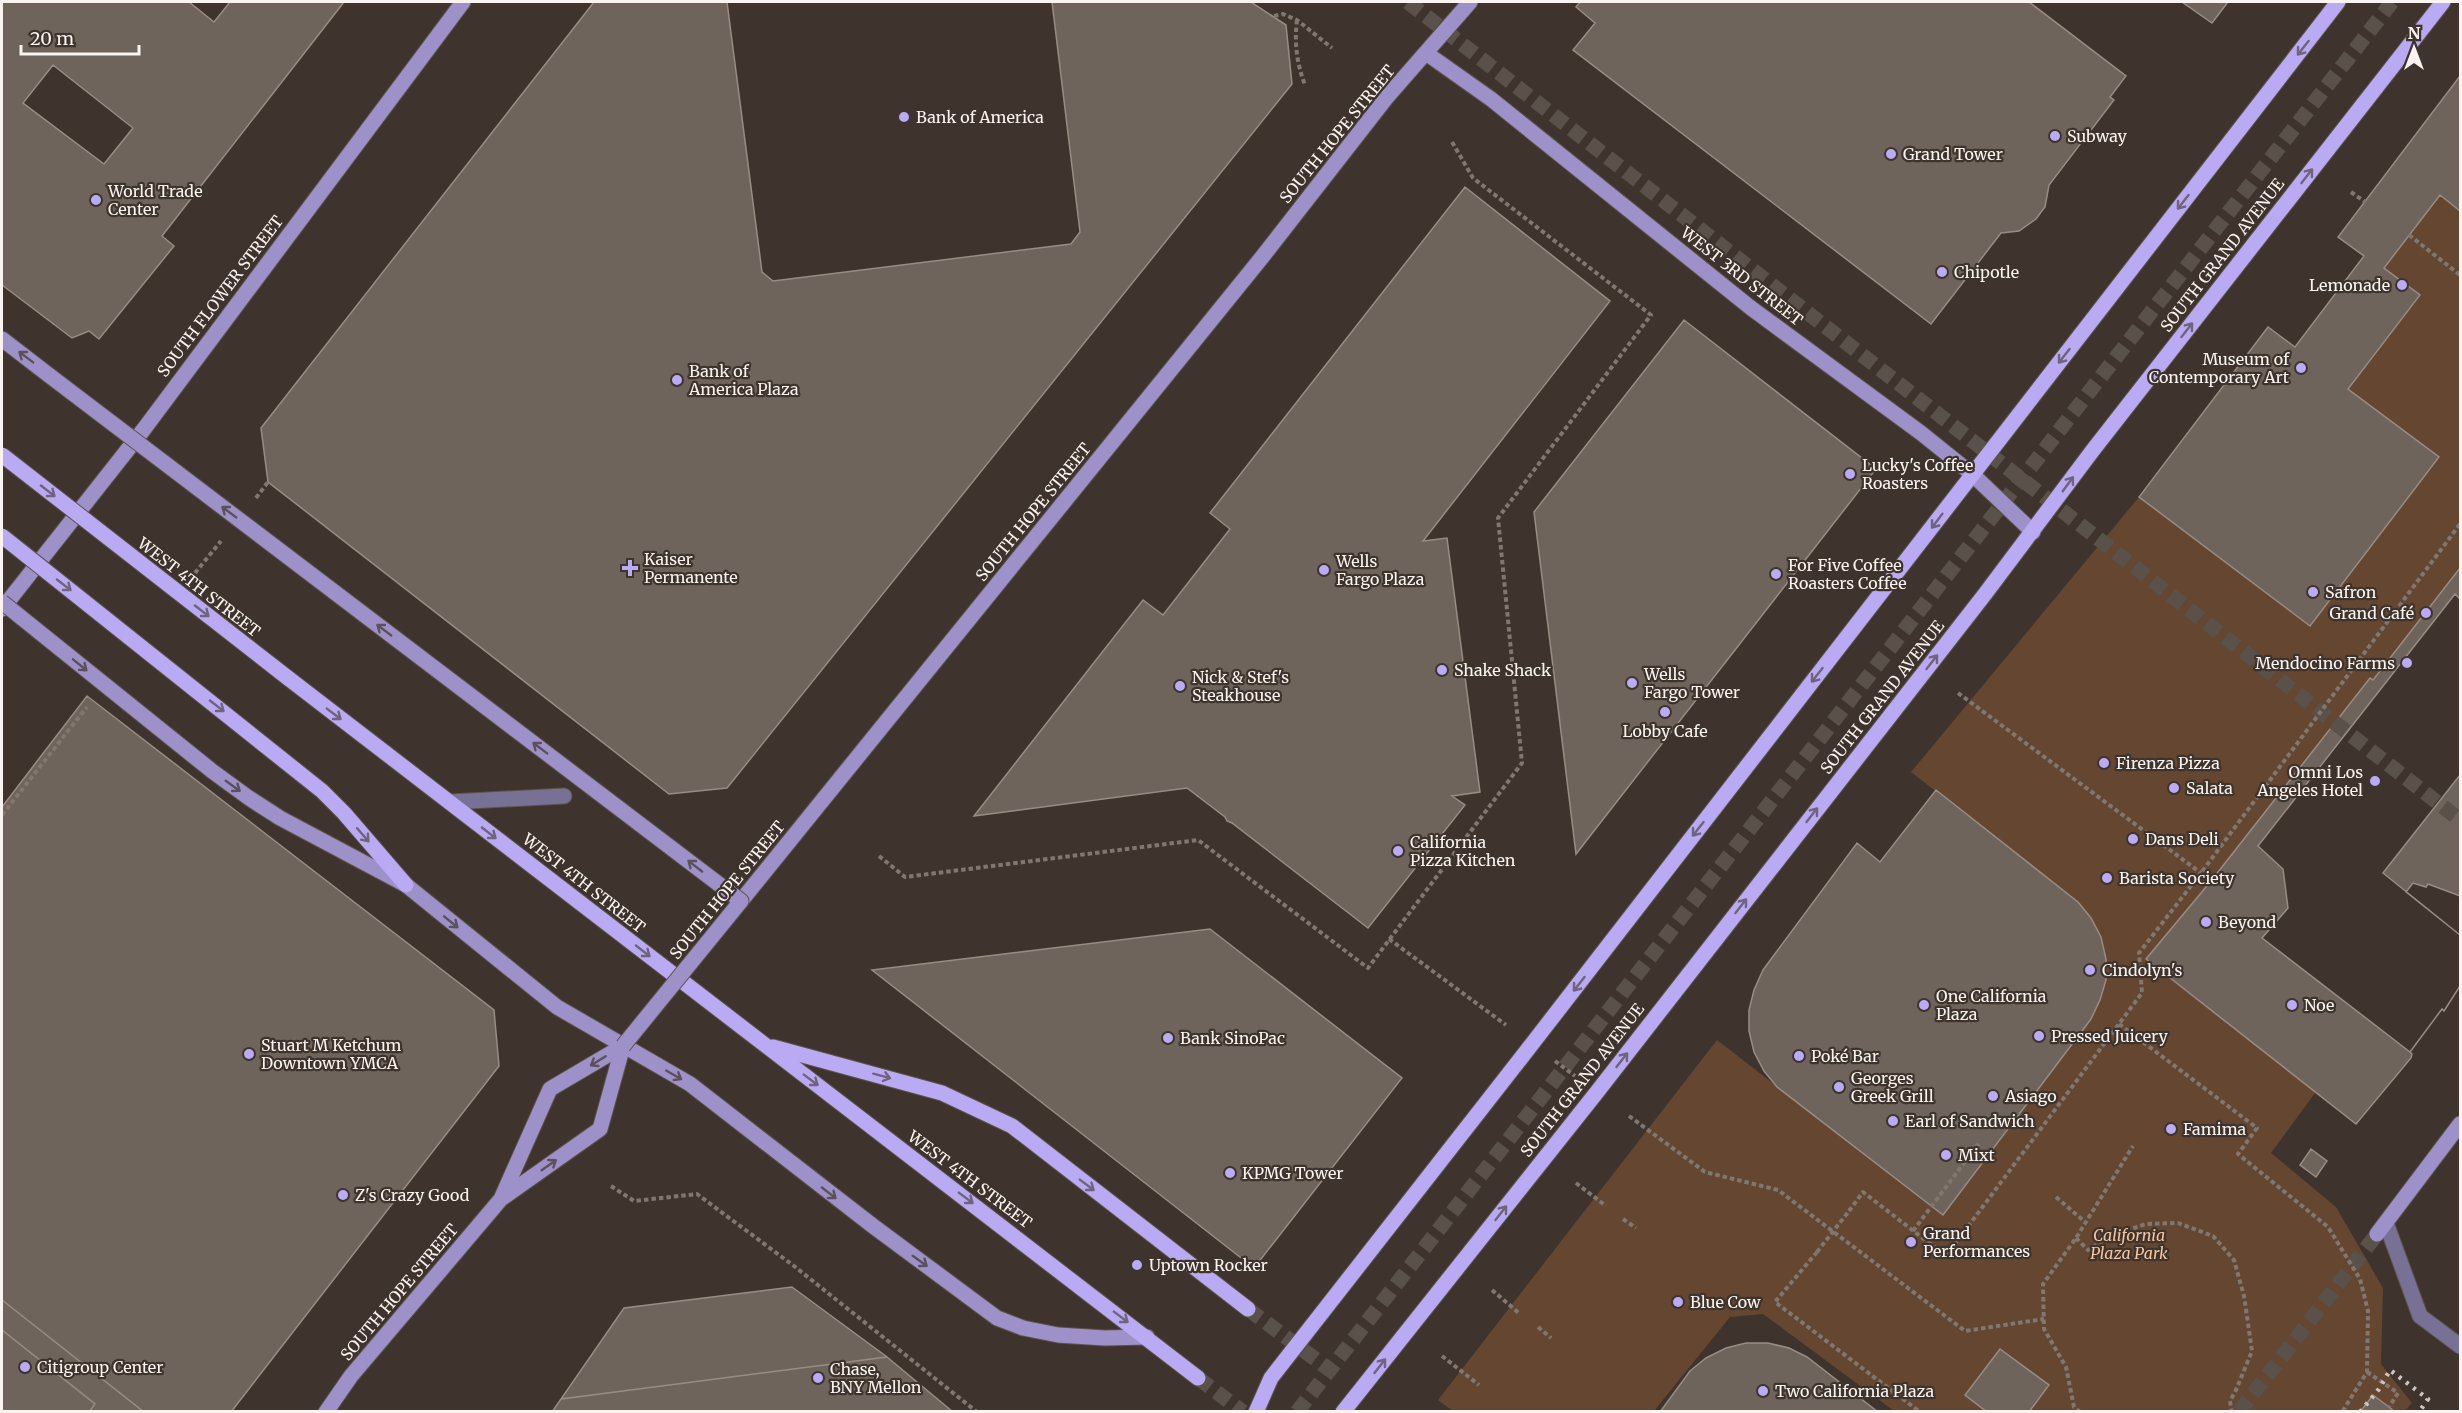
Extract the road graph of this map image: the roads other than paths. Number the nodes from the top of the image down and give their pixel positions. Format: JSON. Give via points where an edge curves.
{"nodes":[{"id":1,"x":463,"y":2,"type":"edge"},
{"id":2,"x":1470,"y":2,"type":"edge"},
{"id":3,"x":2338,"y":2,"type":"edge"},
{"id":4,"x":2443,"y":2,"type":"edge"},
{"id":5,"x":1426,"y":52,"type":"junction"},
{"id":6,"x":2,"y":339,"type":"edge"},
{"id":7,"x":2,"y":455,"type":"edge"},
{"id":8,"x":1972,"y":474,"type":"junction"},
{"id":9,"x":2033,"y":532,"type":"junction"},
{"id":10,"x":2,"y":536,"type":"edge"},
{"id":11,"x":2,"y":602,"type":"edge"},
{"id":12,"x":2,"y":609,"type":"edge"},
{"id":13,"x":564,"y":796,"type":"dead end"},
{"id":14,"x":450,"y":802,"type":"junction"},
{"id":15,"x":406,"y":885,"type":"junction"},
{"id":16,"x":741,"y":901,"type":"junction"},
{"id":17,"x":764,"y":1044,"type":"junction"},
{"id":18,"x":623,"y":1046,"type":"junction"},
{"id":19,"x":2460,"y":1124,"type":"edge"},
{"id":20,"x":501,"y":1199,"type":"junction"},
{"id":21,"x":2381,"y":1228,"type":"joint"},
{"id":22,"x":1248,"y":1309,"type":"tunnel mouth"},
{"id":23,"x":1147,"y":1337,"type":"junction"},
{"id":24,"x":2460,"y":1346,"type":"edge"},
{"id":25,"x":1198,"y":1378,"type":"tunnel mouth"},
{"id":26,"x":326,"y":1412,"type":"edge"},
{"id":27,"x":1256,"y":1412,"type":"edge"},
{"id":28,"x":1343,"y":1412,"type":"edge"}],
"edges":[{"from":1,"to":12,"type":"main road","name":"SOUTH FLOWER STREET","via":[[144,429]]},
{"from":2,"to":5,"type":"main road","name":"SOUTH HOPE STREET"},
{"from":3,"to":8,"type":"main road","one_way":true},
{"from":9,"to":4,"type":"main road","name":"SOUTH GRAND AVENUE","one_way":true,"via":[[2100,440]]},
{"from":5,"to":8,"type":"main road","name":"WEST 3RD STREET","via":[[1491,99],[1751,308]]},
{"from":5,"to":16,"type":"main road","name":"SOUTH HOPE STREET"},
{"from":16,"to":6,"type":"main road","one_way":true,"bridge":true},
{"from":7,"to":14,"type":"main road","name":"WEST 4TH STREET","one_way":true,"bridge":true},
{"from":8,"to":9,"type":"main road","name":"WEST 3RD STREET"},
{"from":8,"to":27,"type":"main road","one_way":true,"via":[[1271,1378]]},
{"from":28,"to":9,"type":"main road","name":"SOUTH GRAND AVENUE","one_way":true},
{"from":10,"to":15,"type":"main road","one_way":true,"bridge":true,"via":[[322,791]]},
{"from":11,"to":15,"type":"main road","one_way":true,"bridge":true,"via":[[249,798]]},
{"from":13,"to":14,"type":"lane"},
{"from":14,"to":17,"type":"main road","name":"WEST 4TH STREET","one_way":true},
{"from":15,"to":18,"type":"main road","one_way":true,"via":[[557,1007]]},
{"from":16,"to":18,"type":"main road","name":"SOUTH HOPE STREET","bridge":true},
{"from":17,"to":22,"type":"main road","one_way":true,"via":[[942,1092],[1012,1125]]},
{"from":17,"to":23,"type":"main road","name":"WEST 4TH STREET","one_way":true},
{"from":18,"to":20,"type":"main road","name":"SOUTH HOPE STREET","one_way":true,"via":[[550,1089]]},
{"from":20,"to":18,"type":"main road","name":"SOUTH HOPE STREET","one_way":true,"via":[[600,1129]]},
{"from":18,"to":23,"type":"main road","one_way":true,"via":[[690,1084],[997,1318],[1058,1335]]},
{"from":19,"to":21,"type":"main road"},
{"from":20,"to":26,"type":"main road","name":"SOUTH HOPE STREET","via":[[351,1376]]},
{"from":21,"to":24,"type":"lane","via":[[2420,1316]]},
{"from":23,"to":25,"type":"main road","name":"WEST 4TH STREET"}]}
